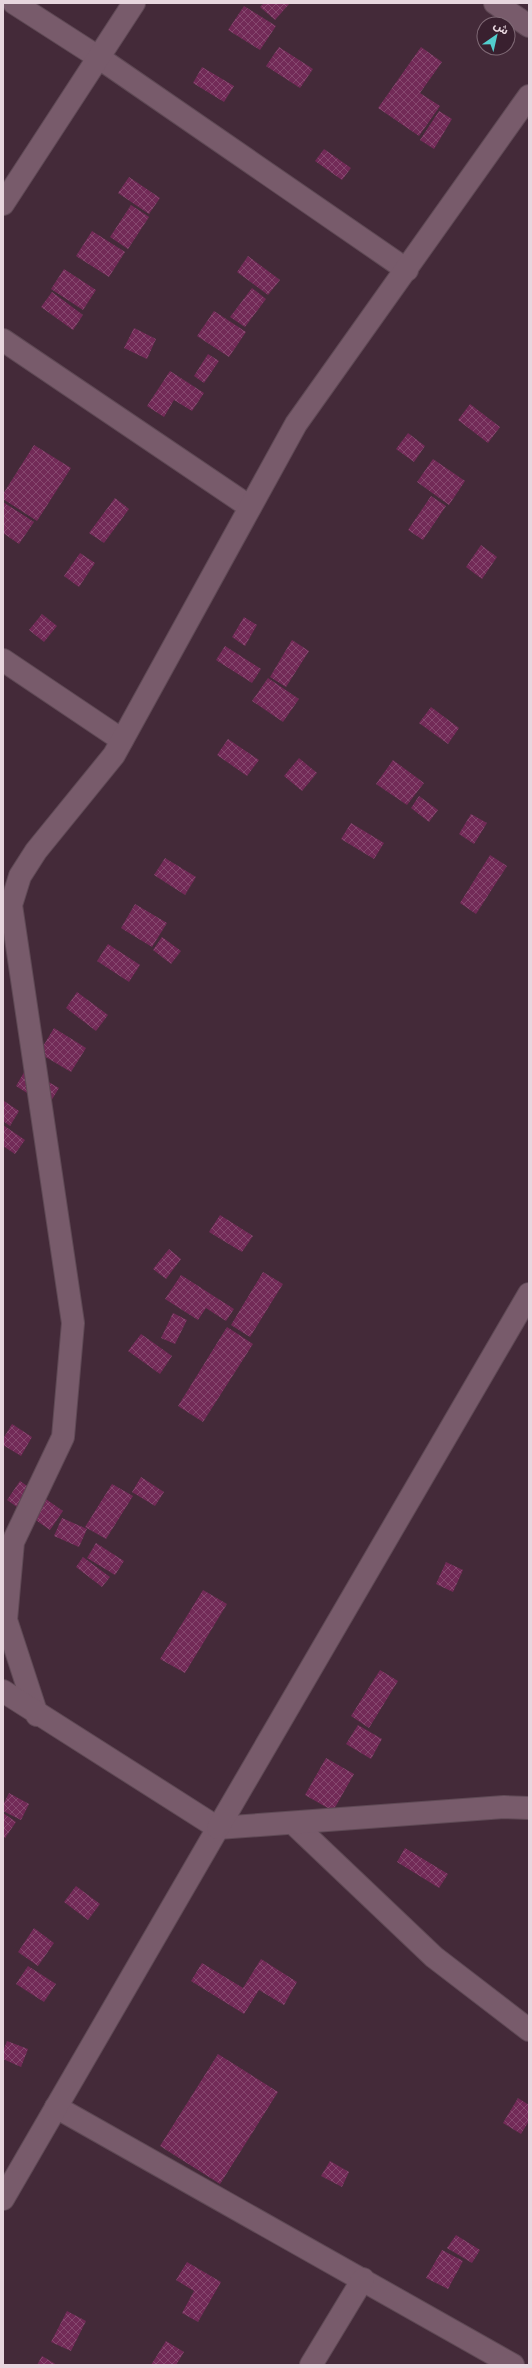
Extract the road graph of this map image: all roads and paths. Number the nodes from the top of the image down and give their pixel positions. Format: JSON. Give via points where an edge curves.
{"nodes":[{"id":1,"x":14,"y":3,"type":"edge"},
{"id":2,"x":134,"y":3,"type":"edge"},
{"id":3,"x":495,"y":3,"type":"edge"},
{"id":4,"x":529,"y":26,"type":"edge"},
{"id":5,"x":98,"y":57,"type":"junction"},
{"id":6,"x":529,"y":96,"type":"edge"},
{"id":7,"x":3,"y":204,"type":"edge"},
{"id":8,"x":407,"y":270,"type":"junction"},
{"id":9,"x":3,"y":340,"type":"edge"},
{"id":10,"x":250,"y":507,"type":"junction"},
{"id":11,"x":3,"y":660,"type":"edge"},
{"id":12,"x":122,"y":740,"type":"junction"},
{"id":13,"x":7,"y":906,"type":"edge"},
{"id":14,"x":529,"y":1294,"type":"edge"},
{"id":15,"x":3,"y":1691,"type":"edge"},
{"id":16,"x":37,"y":1715,"type":"junction"},
{"id":17,"x":529,"y":1808,"type":"edge"},
{"id":18,"x":293,"y":1823,"type":"junction"},
{"id":19,"x":218,"y":1828,"type":"junction"},
{"id":20,"x":529,"y":2030,"type":"edge"},
{"id":21,"x":56,"y":2107,"type":"junction"},
{"id":22,"x":3,"y":2199,"type":"edge"},
{"id":23,"x":363,"y":2279,"type":"junction"},
{"id":24,"x":311,"y":2365,"type":"edge"},
{"id":25,"x":513,"y":2365,"type":"edge"}],
"edges":[{"from":1,"to":5,"type":"street"},
{"from":2,"to":5,"type":"street"},
{"from":3,"to":4,"type":"street"},
{"from":5,"to":7,"type":"street"},
{"from":5,"to":8,"type":"street"},
{"from":6,"to":8,"type":"street"},
{"from":8,"to":10,"type":"street","via":[[296,424]]},
{"from":9,"to":10,"type":"street"},
{"from":10,"to":12,"type":"street"},
{"from":11,"to":12,"type":"street"},
{"from":12,"to":13,"type":"street","via":[[114,755],[36,850],[20,876]]},
{"from":13,"to":16,"type":"street","via":[[73,1323],[63,1437],[13,1542],[6,1620]]},
{"from":14,"to":19,"type":"street"},
{"from":15,"to":16,"type":"street"},
{"from":16,"to":19,"type":"street"},
{"from":17,"to":18,"type":"street","via":[[504,1807]]},
{"from":18,"to":19,"type":"street"},
{"from":18,"to":20,"type":"street","via":[[434,1957]]},
{"from":19,"to":21,"type":"street"},
{"from":21,"to":22,"type":"street"},
{"from":21,"to":23,"type":"street"},
{"from":23,"to":24,"type":"street"},
{"from":23,"to":25,"type":"street"}]}
